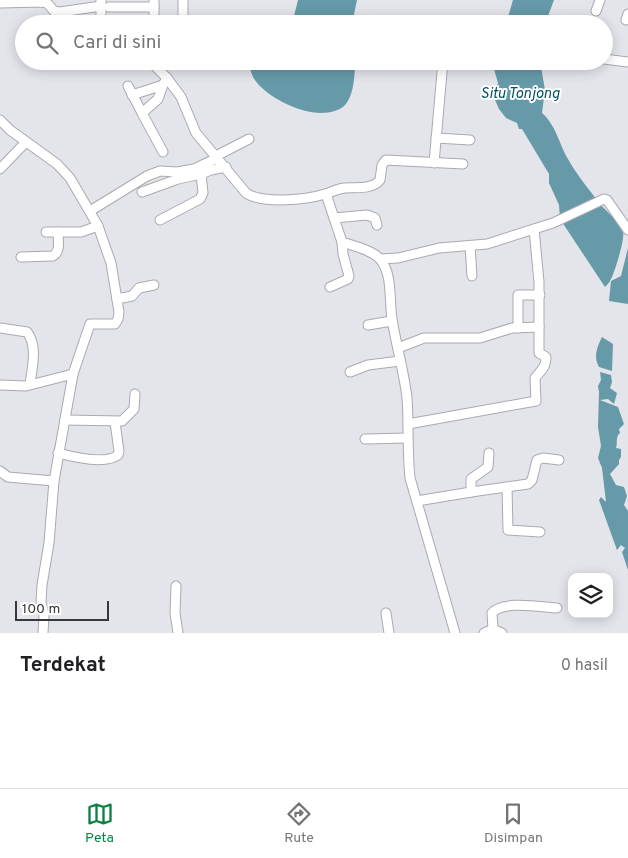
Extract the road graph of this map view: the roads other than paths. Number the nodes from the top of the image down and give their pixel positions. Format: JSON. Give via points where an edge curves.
{"nodes":[{"id":1,"x":183,"y":0,"type":"edge"},
{"id":2,"x":600,"y":0,"type":"edge"},
{"id":3,"x":19,"y":1,"type":"edge"},
{"id":4,"x":0,"y":3,"type":"edge"},
{"id":5,"x":104,"y":4,"type":"edge"},
{"id":6,"x":154,"y":4,"type":"edge"},
{"id":7,"x":596,"y":11,"type":"dead end"},
{"id":8,"x":183,"y":15,"type":"edge"},
{"id":9,"x":613,"y":60,"type":"edge"},
{"id":10,"x":628,"y":62,"type":"edge"},
{"id":11,"x":156,"y":70,"type":"edge"},
{"id":12,"x":442,"y":70,"type":"edge"},
{"id":13,"x":165,"y":81,"type":"junction"},
{"id":14,"x":128,"y":86,"type":"dead end"},
{"id":15,"x":132,"y":95,"type":"junction"},
{"id":16,"x":142,"y":113,"type":"junction"},
{"id":17,"x":0,"y":120,"type":"edge"},
{"id":18,"x":436,"y":138,"type":"junction"},
{"id":19,"x":249,"y":139,"type":"dead end"},
{"id":20,"x":470,"y":140,"type":"dead end"},
{"id":21,"x":26,"y":142,"type":"junction"},
{"id":22,"x":163,"y":152,"type":"dead end"},
{"id":23,"x":216,"y":157,"type":"junction"},
{"id":24,"x":434,"y":163,"type":"junction"},
{"id":25,"x":463,"y":164,"type":"dead end"},
{"id":26,"x":226,"y":167,"type":"junction"},
{"id":27,"x":0,"y":169,"type":"edge"},
{"id":28,"x":201,"y":174,"type":"junction"},
{"id":29,"x":142,"y":192,"type":"dead end"},
{"id":30,"x":326,"y":194,"type":"junction"},
{"id":31,"x":90,"y":211,"type":"junction"},
{"id":32,"x":334,"y":218,"type":"junction"},
{"id":33,"x":160,"y":220,"type":"dead end"},
{"id":34,"x":377,"y":225,"type":"dead end"},
{"id":35,"x":98,"y":226,"type":"junction"},
{"id":36,"x":534,"y":229,"type":"junction"},
{"id":37,"x":628,"y":230,"type":"edge"},
{"id":38,"x":46,"y":232,"type":"dead end"},
{"id":39,"x":58,"y":232,"type":"junction"},
{"id":40,"x":342,"y":242,"type":"junction"},
{"id":41,"x":470,"y":246,"type":"junction"},
{"id":42,"x":21,"y":257,"type":"dead end"},
{"id":43,"x":380,"y":259,"type":"junction"},
{"id":44,"x":472,"y":276,"type":"dead end"},
{"id":45,"x":154,"y":285,"type":"dead end"},
{"id":46,"x":330,"y":287,"type":"dead end"},
{"id":47,"x":540,"y":295,"type":"junction"},
{"id":48,"x":117,"y":298,"type":"junction"},
{"id":49,"x":392,"y":321,"type":"junction"},
{"id":50,"x":368,"y":325,"type":"dead end"},
{"id":51,"x":539,"y":327,"type":"junction"},
{"id":52,"x":0,"y":328,"type":"edge"},
{"id":53,"x":518,"y":328,"type":"junction"},
{"id":54,"x":398,"y":348,"type":"junction"},
{"id":55,"x":400,"y":361,"type":"junction"},
{"id":56,"x":350,"y":372,"type":"dead end"},
{"id":57,"x":73,"y":374,"type":"junction"},
{"id":58,"x":1,"y":384,"type":"edge"},
{"id":59,"x":30,"y":384,"type":"junction"},
{"id":60,"x":135,"y":394,"type":"dead end"},
{"id":61,"x":65,"y":420,"type":"junction"},
{"id":62,"x":115,"y":422,"type":"junction"},
{"id":63,"x":408,"y":424,"type":"junction"},
{"id":64,"x":365,"y":438,"type":"dead end"},
{"id":65,"x":408,"y":438,"type":"junction"},
{"id":66,"x":58,"y":453,"type":"junction"},
{"id":67,"x":489,"y":453,"type":"dead end"},
{"id":68,"x":560,"y":460,"type":"dead end"},
{"id":69,"x":0,"y":471,"type":"edge"},
{"id":70,"x":54,"y":481,"type":"junction"},
{"id":71,"x":506,"y":487,"type":"junction"},
{"id":72,"x":471,"y":492,"type":"junction"},
{"id":73,"x":417,"y":501,"type":"junction"},
{"id":74,"x":540,"y":532,"type":"dead end"},
{"id":75,"x":176,"y":586,"type":"dead end"},
{"id":76,"x":557,"y":608,"type":"dead end"},
{"id":77,"x":386,"y":613,"type":"dead end"},
{"id":78,"x":493,"y":629,"type":"junction"},
{"id":79,"x":43,"y":633,"type":"edge"},
{"id":80,"x":178,"y":633,"type":"edge"},
{"id":81,"x":389,"y":633,"type":"edge"},
{"id":82,"x":455,"y":633,"type":"edge"},
{"id":83,"x":484,"y":633,"type":"edge"},
{"id":84,"x":502,"y":633,"type":"edge"}],
"edges":[{"from":1,"to":8,"type":"street"},
{"from":2,"to":7,"type":"street"},
{"from":3,"to":4,"type":"street"},
{"from":3,"to":5,"type":"street","via":[[47,3],[54,11],[60,12]]},
{"from":5,"to":6,"type":"street"},
{"from":9,"to":10,"type":"street"},
{"from":11,"to":13,"type":"street"},
{"from":12,"to":18,"type":"street"},
{"from":13,"to":15,"type":"street"},
{"from":13,"to":16,"type":"street","via":[[158,99]]},
{"from":13,"to":23,"type":"street","via":[[180,97],[193,127]]},
{"from":14,"to":15,"type":"street"},
{"from":15,"to":16,"type":"street"},
{"from":16,"to":22,"type":"street"},
{"from":17,"to":21,"type":"street"},
{"from":18,"to":20,"type":"street"},
{"from":18,"to":24,"type":"street"},
{"from":19,"to":23,"type":"street"},
{"from":21,"to":27,"type":"street"},
{"from":21,"to":31,"type":"street","via":[[64,171]]},
{"from":23,"to":26,"type":"street"},
{"from":23,"to":31,"type":"street","via":[[194,169],[160,171],[147,176]]},
{"from":24,"to":25,"type":"street"},
{"from":24,"to":30,"type":"street","via":[[386,160],[380,180],[375,185],[338,189]]},
{"from":26,"to":28,"type":"street"},
{"from":26,"to":30,"type":"street","via":[[254,197],[296,199]]},
{"from":28,"to":29,"type":"street"},
{"from":28,"to":33,"type":"street","via":[[203,193],[200,199]]},
{"from":30,"to":32,"type":"street"},
{"from":31,"to":35,"type":"street"},
{"from":32,"to":34,"type":"street","via":[[367,215],[375,218]]},
{"from":32,"to":40,"type":"street"},
{"from":35,"to":39,"type":"street","via":[[81,232]]},
{"from":35,"to":48,"type":"street","via":[[111,263]]},
{"from":36,"to":37,"type":"street","via":[[604,199]]},
{"from":36,"to":41,"type":"street"},
{"from":36,"to":47,"type":"street"},
{"from":38,"to":39,"type":"street"},
{"from":39,"to":42,"type":"street","via":[[57,254]]},
{"from":40,"to":43,"type":"street"},
{"from":40,"to":46,"type":"street","via":[[349,276]]},
{"from":41,"to":43,"type":"street"},
{"from":41,"to":44,"type":"street"},
{"from":43,"to":49,"type":"street","via":[[387,275]]},
{"from":45,"to":48,"type":"street","via":[[138,288],[132,296]]},
{"from":47,"to":51,"type":"street"},
{"from":47,"to":53,"type":"street","via":[[518,295]]},
{"from":48,"to":57,"type":"street","via":[[118,319],[115,324],[90,324]]},
{"from":49,"to":50,"type":"street"},
{"from":49,"to":54,"type":"street"},
{"from":51,"to":53,"type":"street"},
{"from":51,"to":63,"type":"street","via":[[539,353],[546,357],[546,364],[535,379],[536,401]]},
{"from":52,"to":59,"type":"street","via":[[27,332],[32,338]]},
{"from":53,"to":54,"type":"street","via":[[484,337],[424,338]]},
{"from":54,"to":55,"type":"street"},
{"from":55,"to":56,"type":"street","via":[[368,365]]},
{"from":55,"to":63,"type":"street"},
{"from":57,"to":59,"type":"street"},
{"from":57,"to":61,"type":"street"},
{"from":58,"to":59,"type":"street"},
{"from":60,"to":62,"type":"street","via":[[132,411],[122,421]]},
{"from":61,"to":62,"type":"street"},
{"from":61,"to":66,"type":"street"},
{"from":62,"to":66,"type":"street","via":[[119,451],[115,458],[88,459]]},
{"from":63,"to":65,"type":"street"},
{"from":64,"to":65,"type":"street"},
{"from":65,"to":73,"type":"street","via":[[410,478]]},
{"from":66,"to":70,"type":"street"},
{"from":67,"to":72,"type":"street","via":[[488,467],[471,479]]},
{"from":68,"to":71,"type":"street","via":[[540,458],[531,482]]},
{"from":69,"to":70,"type":"street","via":[[8,477]]},
{"from":70,"to":79,"type":"street","via":[[41,592]]},
{"from":71,"to":72,"type":"street"},
{"from":71,"to":74,"type":"street","via":[[508,530]]},
{"from":72,"to":73,"type":"street"},
{"from":73,"to":82,"type":"street"},
{"from":75,"to":80,"type":"street"},
{"from":76,"to":78,"type":"street","via":[[502,606],[492,613]]},
{"from":77,"to":81,"type":"street"},
{"from":78,"to":83,"type":"street"},
{"from":78,"to":84,"type":"street"}]}
